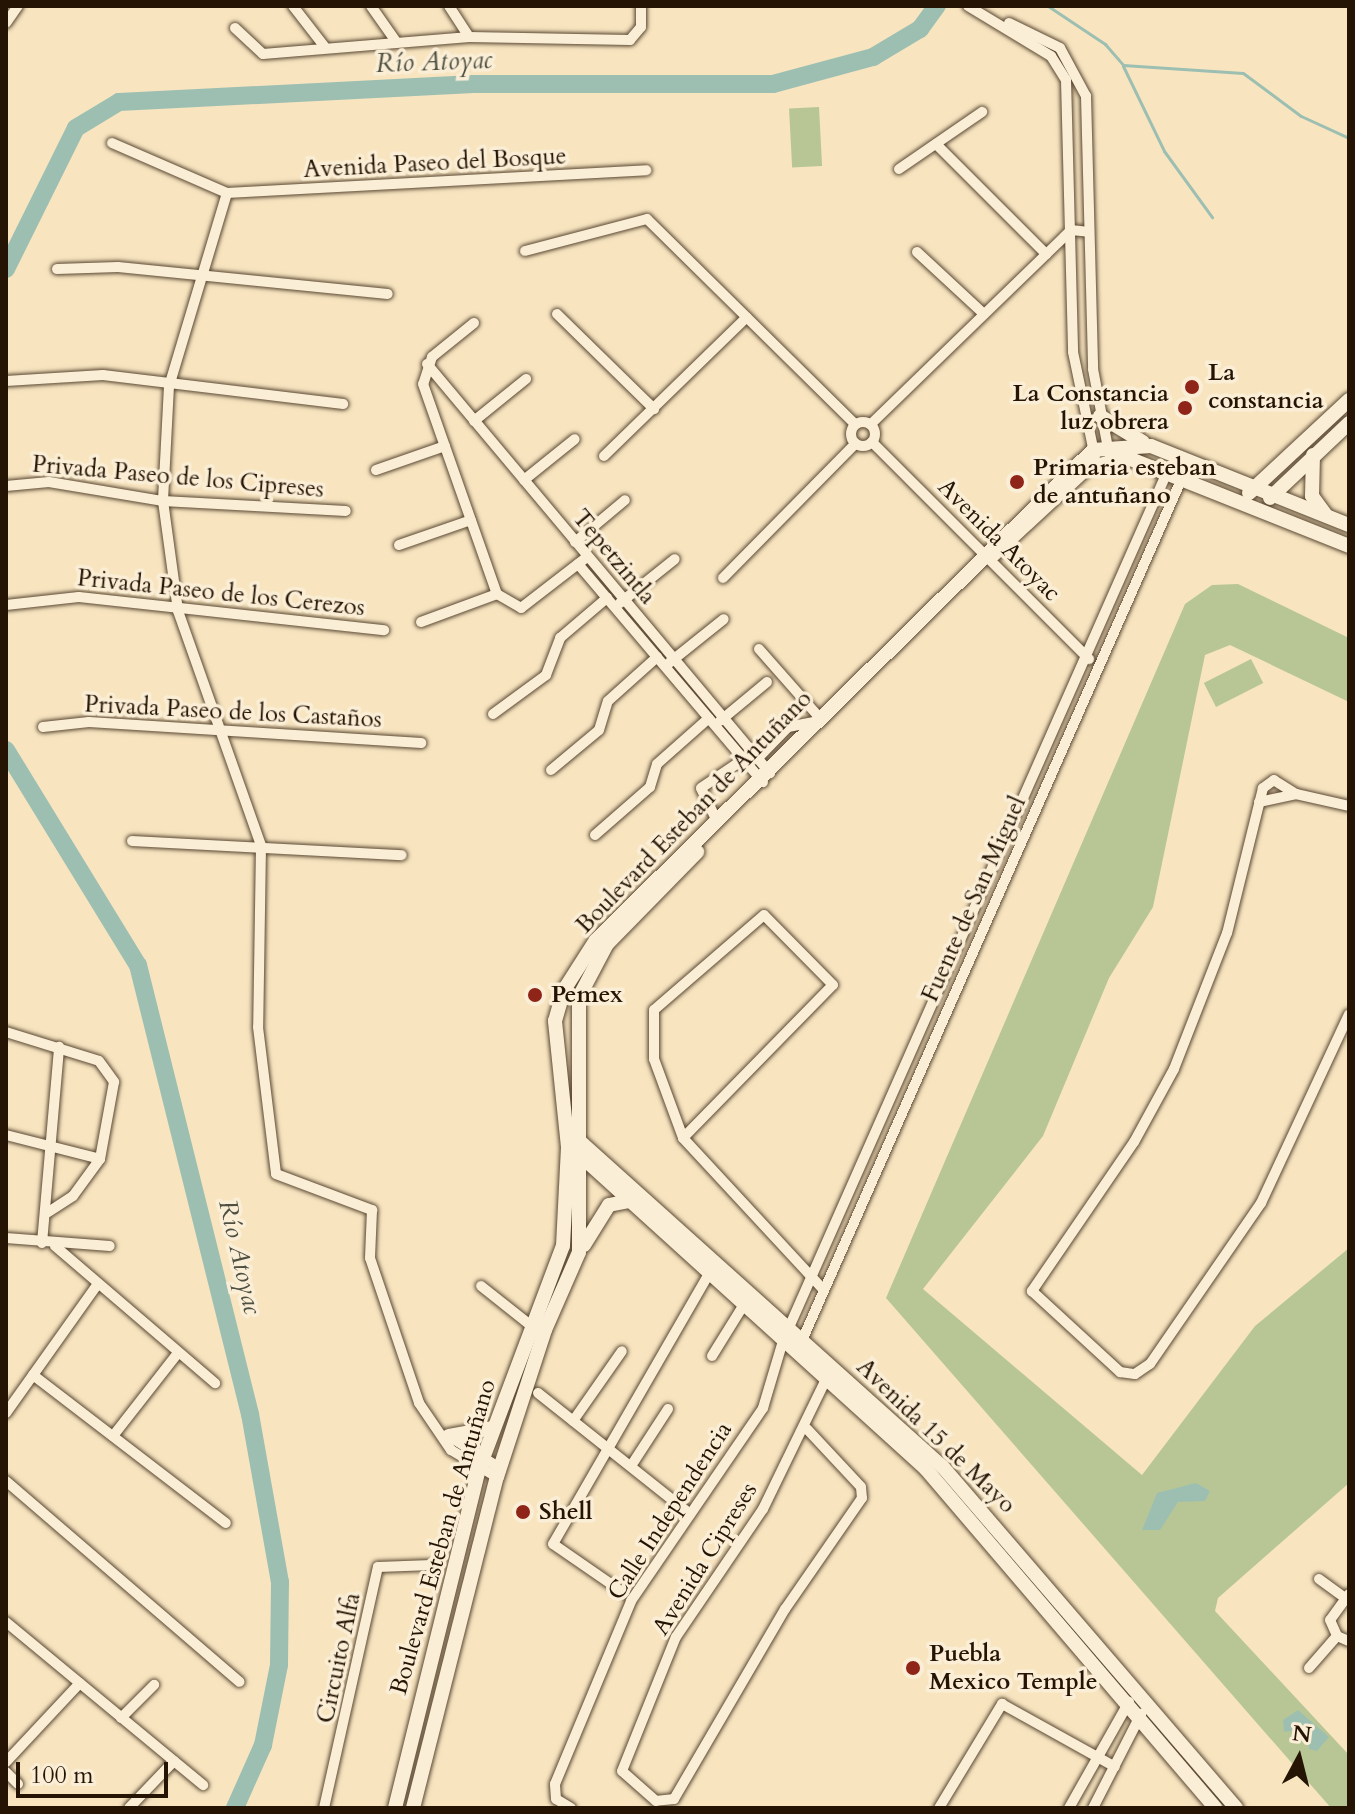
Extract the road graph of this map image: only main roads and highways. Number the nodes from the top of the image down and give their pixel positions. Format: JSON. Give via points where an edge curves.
{"nodes":[{"id":1,"x":1349,"y":400,"type":"edge"},
{"id":2,"x":1100,"y":416,"type":"road end"},
{"id":3,"x":1349,"y":423,"type":"edge"},
{"id":4,"x":1151,"y":446,"type":"junction"},
{"id":5,"x":1102,"y":455,"type":"junction"},
{"id":6,"x":1313,"y":455,"type":"junction"},
{"id":7,"x":1252,"y":486,"type":"junction"},
{"id":8,"x":1271,"y":493,"type":"junction"},
{"id":9,"x":1246,"y":501,"type":"junction"},
{"id":10,"x":1266,"y":510,"type":"junction"},
{"id":11,"x":1327,"y":515,"type":"junction"},
{"id":12,"x":1349,"y":525,"type":"edge"},
{"id":13,"x":1349,"y":546,"type":"edge"},
{"id":14,"x":986,"y":555,"type":"junction"},
{"id":15,"x":764,"y":772,"type":"junction"},
{"id":16,"x":573,"y":1140,"type":"junction"},
{"id":17,"x":584,"y":1158,"type":"junction"},
{"id":18,"x":630,"y":1201,"type":"junction"},
{"id":19,"x":579,"y":1252,"type":"junction"},
{"id":20,"x":794,"y":1344,"type":"junction"},
{"id":21,"x":830,"y":1373,"type":"junction"},
{"id":22,"x":493,"y":1428,"type":"junction"},
{"id":23,"x":443,"y":1433,"type":"road end"},
{"id":24,"x":1111,"y":1660,"type":"junction"},
{"id":25,"x":1098,"y":1670,"type":"junction"},
{"id":26,"x":1183,"y":1758,"type":"junction"},
{"id":27,"x":395,"y":1808,"type":"edge"},
{"id":28,"x":413,"y":1808,"type":"edge"},
{"id":29,"x":1216,"y":1808,"type":"edge"},
{"id":30,"x":1236,"y":1808,"type":"edge"}],
"edges":[{"from":1,"to":7,"type":"main road"},
{"from":2,"to":4,"type":"main road"},
{"from":3,"to":6,"type":"main road"},
{"from":4,"to":5,"type":"main road"},
{"from":4,"to":7,"type":"main road"},
{"from":5,"to":9,"type":"main road","via":[[1168,470]]},
{"from":5,"to":14,"type":"main road","name":"Boulevard Esteban de Antuñano"},
{"from":6,"to":8,"type":"main road"},
{"from":6,"to":11,"type":"main road","via":[[1312,496]]},
{"from":7,"to":8,"type":"main road"},
{"from":7,"to":9,"type":"main road"},
{"from":8,"to":10,"type":"main road"},
{"from":8,"to":11,"type":"main road"},
{"from":9,"to":10,"type":"main road"},
{"from":10,"to":13,"type":"main road"},
{"from":11,"to":12,"type":"main road"},
{"from":14,"to":15,"type":"main road","name":"Boulevard Esteban de Antuñano"},
{"from":14,"to":15,"type":"main road","name":"Boulevard Esteban de Antuñano"},
{"from":15,"to":16,"type":"main road","name":"Boulevard Esteban de Antuñano","via":[[607,944],[586,980],[574,1027]]},
{"from":15,"to":16,"type":"main road","name":"Boulevard Esteban de Antuñano","via":[[596,940],[564,990],[556,1037]]},
{"from":16,"to":17,"type":"main road","name":"Avenida 15 de Mayo"},
{"from":16,"to":20,"type":"main road","name":"Avenida 15 de Mayo","via":[[792,1328]]},
{"from":16,"to":22,"type":"main road","name":"Boulevard Esteban de Antuñano","via":[[563,1246]]},
{"from":17,"to":18,"type":"main road","name":"Avenida 15 de Mayo"},
{"from":17,"to":19,"type":"main road","name":"Boulevard Esteban de Antuñano"},
{"from":18,"to":19,"type":"main road","via":[[609,1205]]},
{"from":18,"to":20,"type":"main road","name":"Avenida 15 de Mayo","via":[[743,1306]]},
{"from":19,"to":28,"type":"main road","name":"Boulevard Esteban de Antuñano","via":[[499,1472]]},
{"from":20,"to":21,"type":"main road","name":"Avenida 15 de Mayo"},
{"from":21,"to":24,"type":"main road","name":"Avenida 15 de Mayo","via":[[988,1513]]},
{"from":21,"to":25,"type":"main road","name":"Avenida 15 de Mayo","via":[[926,1469]]},
{"from":22,"to":23,"type":"main road"},
{"from":22,"to":27,"type":"main road","name":"Boulevard Esteban de Antuñano"},
{"from":24,"to":25,"type":"main road"},
{"from":24,"to":26,"type":"main road","name":"Avenida 15 de Mayo"},
{"from":25,"to":26,"type":"main road","name":"Avenida 15 de Mayo"},
{"from":26,"to":29,"type":"main road","name":"Avenida 15 de Mayo"},
{"from":26,"to":30,"type":"main road","name":"Avenida 15 de Mayo"}]}
